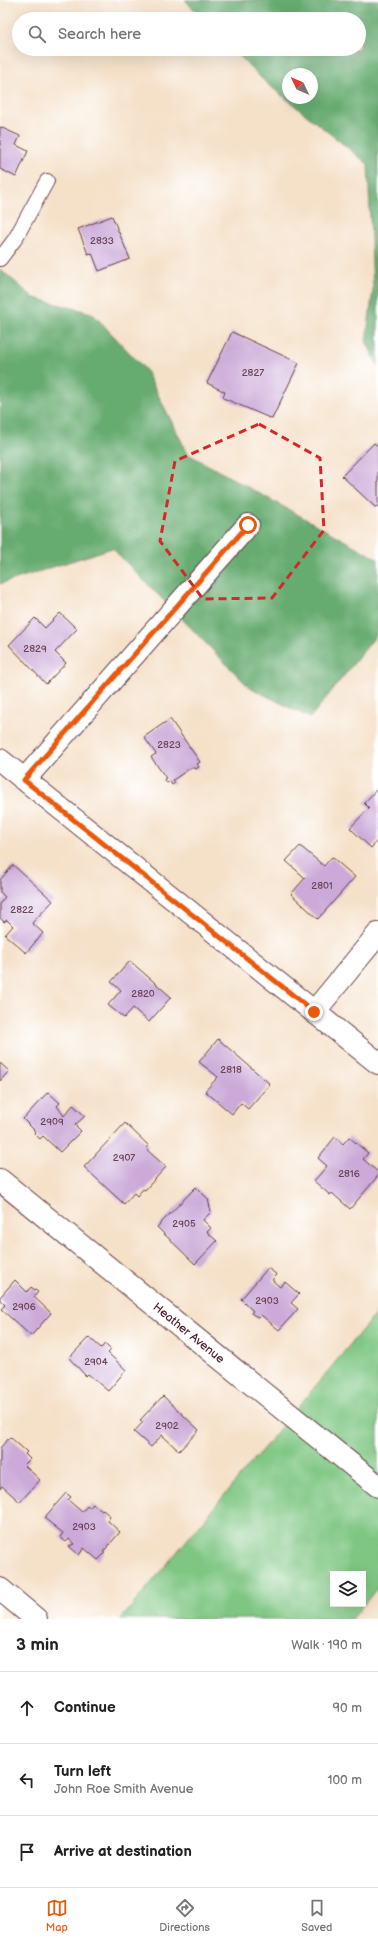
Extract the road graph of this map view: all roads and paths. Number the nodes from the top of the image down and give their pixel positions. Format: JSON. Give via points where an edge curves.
{"nodes":[{"id":1,"x":48,"y":181,"type":"dead end"},
{"id":2,"x":0,"y":259,"type":"edge"},
{"id":3,"x":248,"y":525,"type":"dead end"},
{"id":4,"x":0,"y":760,"type":"edge"},
{"id":5,"x":24,"y":780,"type":"junction"},
{"id":6,"x":378,"y":934,"type":"edge"},
{"id":7,"x":314,"y":1012,"type":"junction"},
{"id":8,"x":378,"y":1063,"type":"edge"},
{"id":9,"x":0,"y":1180,"type":"edge"},
{"id":10,"x":378,"y":1486,"type":"edge"},
{"id":11,"x":0,"y":1589,"type":"edge"},
{"id":12,"x":36,"y":1619,"type":"edge"}],
"edges":[{"from":1,"to":2,"type":"lane","via":[[15,239]]},
{"from":3,"to":5,"type":"street"},
{"from":4,"to":5,"type":"street"},
{"from":5,"to":7,"type":"street"},
{"from":6,"to":7,"type":"street"},
{"from":7,"to":8,"type":"street"},
{"from":9,"to":10,"type":"street","name":"Heather Avenue"},
{"from":11,"to":12,"type":"street"}]}
